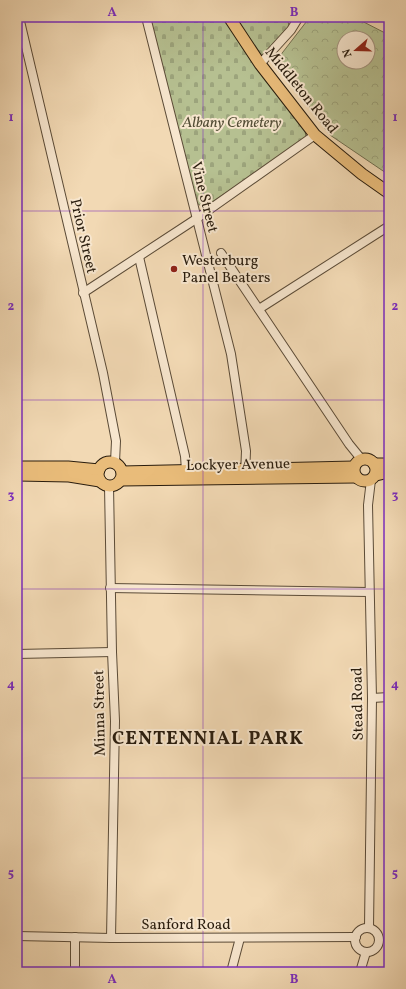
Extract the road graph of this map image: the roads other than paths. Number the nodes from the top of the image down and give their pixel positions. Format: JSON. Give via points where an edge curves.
{"nodes":[{"id":1,"x":19,"y":17,"type":"edge"},
{"id":2,"x":146,"y":17,"type":"edge"},
{"id":3,"x":229,"y":17,"type":"edge"},
{"id":4,"x":299,"y":17,"type":"edge"},
{"id":5,"x":260,"y":64,"type":"junction"},
{"id":6,"x":315,"y":135,"type":"junction"},
{"id":7,"x":362,"y":174,"type":"junction"},
{"id":8,"x":389,"y":187,"type":"edge"},
{"id":9,"x":389,"y":193,"type":"edge"},
{"id":10,"x":196,"y":219,"type":"junction"},
{"id":11,"x":389,"y":226,"type":"edge"},
{"id":12,"x":221,"y":254,"type":"dead end"},
{"id":13,"x":139,"y":256,"type":"junction"},
{"id":14,"x":83,"y":293,"type":"junction"},
{"id":15,"x":260,"y":309,"type":"junction"},
{"id":16,"x":115,"y":462,"type":"junction"},
{"id":17,"x":389,"y":464,"type":"edge"},
{"id":18,"x":17,"y":467,"type":"edge"},
{"id":19,"x":357,"y":468,"type":"junction"},
{"id":20,"x":186,"y":471,"type":"junction"},
{"id":21,"x":389,"y":472,"type":"edge"},
{"id":22,"x":374,"y":473,"type":"junction"},
{"id":23,"x":17,"y":475,"type":"edge"},
{"id":24,"x":245,"y":475,"type":"junction"},
{"id":25,"x":122,"y":476,"type":"junction"},
{"id":26,"x":103,"y":479,"type":"junction"},
{"id":27,"x":110,"y":588,"type":"junction"},
{"id":28,"x":369,"y":592,"type":"junction"},
{"id":29,"x":112,"y":652,"type":"junction"},
{"id":30,"x":17,"y":654,"type":"edge"},
{"id":31,"x":389,"y":697,"type":"edge"},
{"id":32,"x":372,"y":698,"type":"junction"},
{"id":33,"x":369,"y":928,"type":"junction"},
{"id":34,"x":17,"y":936,"type":"edge"},
{"id":35,"x":75,"y":937,"type":"junction"},
{"id":36,"x":356,"y":937,"type":"junction"},
{"id":37,"x":111,"y":938,"type":"junction"},
{"id":38,"x":240,"y":938,"type":"junction"},
{"id":39,"x":379,"y":938,"type":"junction"},
{"id":40,"x":389,"y":938,"type":"edge"},
{"id":41,"x":366,"y":952,"type":"junction"},
{"id":42,"x":75,"y":972,"type":"edge"},
{"id":43,"x":231,"y":972,"type":"edge"},
{"id":44,"x":360,"y":972,"type":"edge"}],
"edges":[{"from":1,"to":14,"type":"street","name":"Prior Street"},
{"from":2,"to":10,"type":"street","name":"Vine Street"},
{"from":3,"to":5,"type":"main road","name":"Middleton Road"},
{"from":4,"to":5,"type":"street","via":[[291,30]]},
{"from":5,"to":6,"type":"main road","name":"Middleton Road"},
{"from":6,"to":7,"type":"main road","name":"Middleton Road"},
{"from":6,"to":10,"type":"street"},
{"from":7,"to":8,"type":"main road","name":"Middleton Road"},
{"from":7,"to":9,"type":"main road","name":"Middleton Road"},
{"from":10,"to":13,"type":"street"},
{"from":10,"to":24,"type":"street","name":"Vine Street","via":[[231,354],[246,451]]},
{"from":11,"to":15,"type":"street"},
{"from":12,"to":15,"type":"street"},
{"from":13,"to":14,"type":"street"},
{"from":13,"to":20,"type":"street","via":[[185,456]]},
{"from":14,"to":16,"type":"street","name":"Prior Street","via":[[112,417],[116,441]]},
{"from":15,"to":19,"type":"street","via":[[349,444]]},
{"from":16,"to":25,"type":"main road"},
{"from":16,"to":26,"type":"main road","via":[[105,463]]},
{"from":17,"to":22,"type":"main road"},
{"from":18,"to":26,"type":"main road","via":[[68,467]]},
{"from":19,"to":22,"type":"main road","via":[[367,459]]},
{"from":19,"to":22,"type":"main road","via":[[362,482]]},
{"from":19,"to":24,"type":"main road","name":"Lockyer Avenue"},
{"from":20,"to":24,"type":"main road","name":"Lockyer Avenue"},
{"from":20,"to":25,"type":"main road","name":"Lockyer Avenue"},
{"from":21,"to":22,"type":"main road"},
{"from":22,"to":28,"type":"street","name":"Stead Road","via":[[368,505]]},
{"from":23,"to":26,"type":"main road"},
{"from":24,"to":25,"type":"main road","name":"Lockyer Avenue"},
{"from":25,"to":26,"type":"main road","via":[[114,486]]},
{"from":26,"to":27,"type":"street","name":"Minna Street"},
{"from":27,"to":28,"type":"street"},
{"from":27,"to":29,"type":"street","name":"Minna Street"},
{"from":28,"to":32,"type":"street","name":"Stead Road"},
{"from":29,"to":30,"type":"street"},
{"from":29,"to":37,"type":"street","name":"Minna Street","via":[[115,721]]},
{"from":31,"to":32,"type":"street"},
{"from":32,"to":33,"type":"street","name":"Stead Road"},
{"from":33,"to":36,"type":"street","via":[[361,930]]},
{"from":33,"to":39,"type":"street","via":[[375,931]]},
{"from":34,"to":35,"type":"street","name":"Sanford Road"},
{"from":35,"to":37,"type":"street","name":"Sanford Road"},
{"from":35,"to":42,"type":"street"},
{"from":36,"to":38,"type":"street","name":"Sanford Road"},
{"from":36,"to":41,"type":"street","via":[[356,945]]},
{"from":37,"to":38,"type":"street","name":"Sanford Road"},
{"from":38,"to":43,"type":"street"},
{"from":39,"to":40,"type":"street"},
{"from":39,"to":41,"type":"street","via":[[377,948]]},
{"from":41,"to":44,"type":"street"}]}
